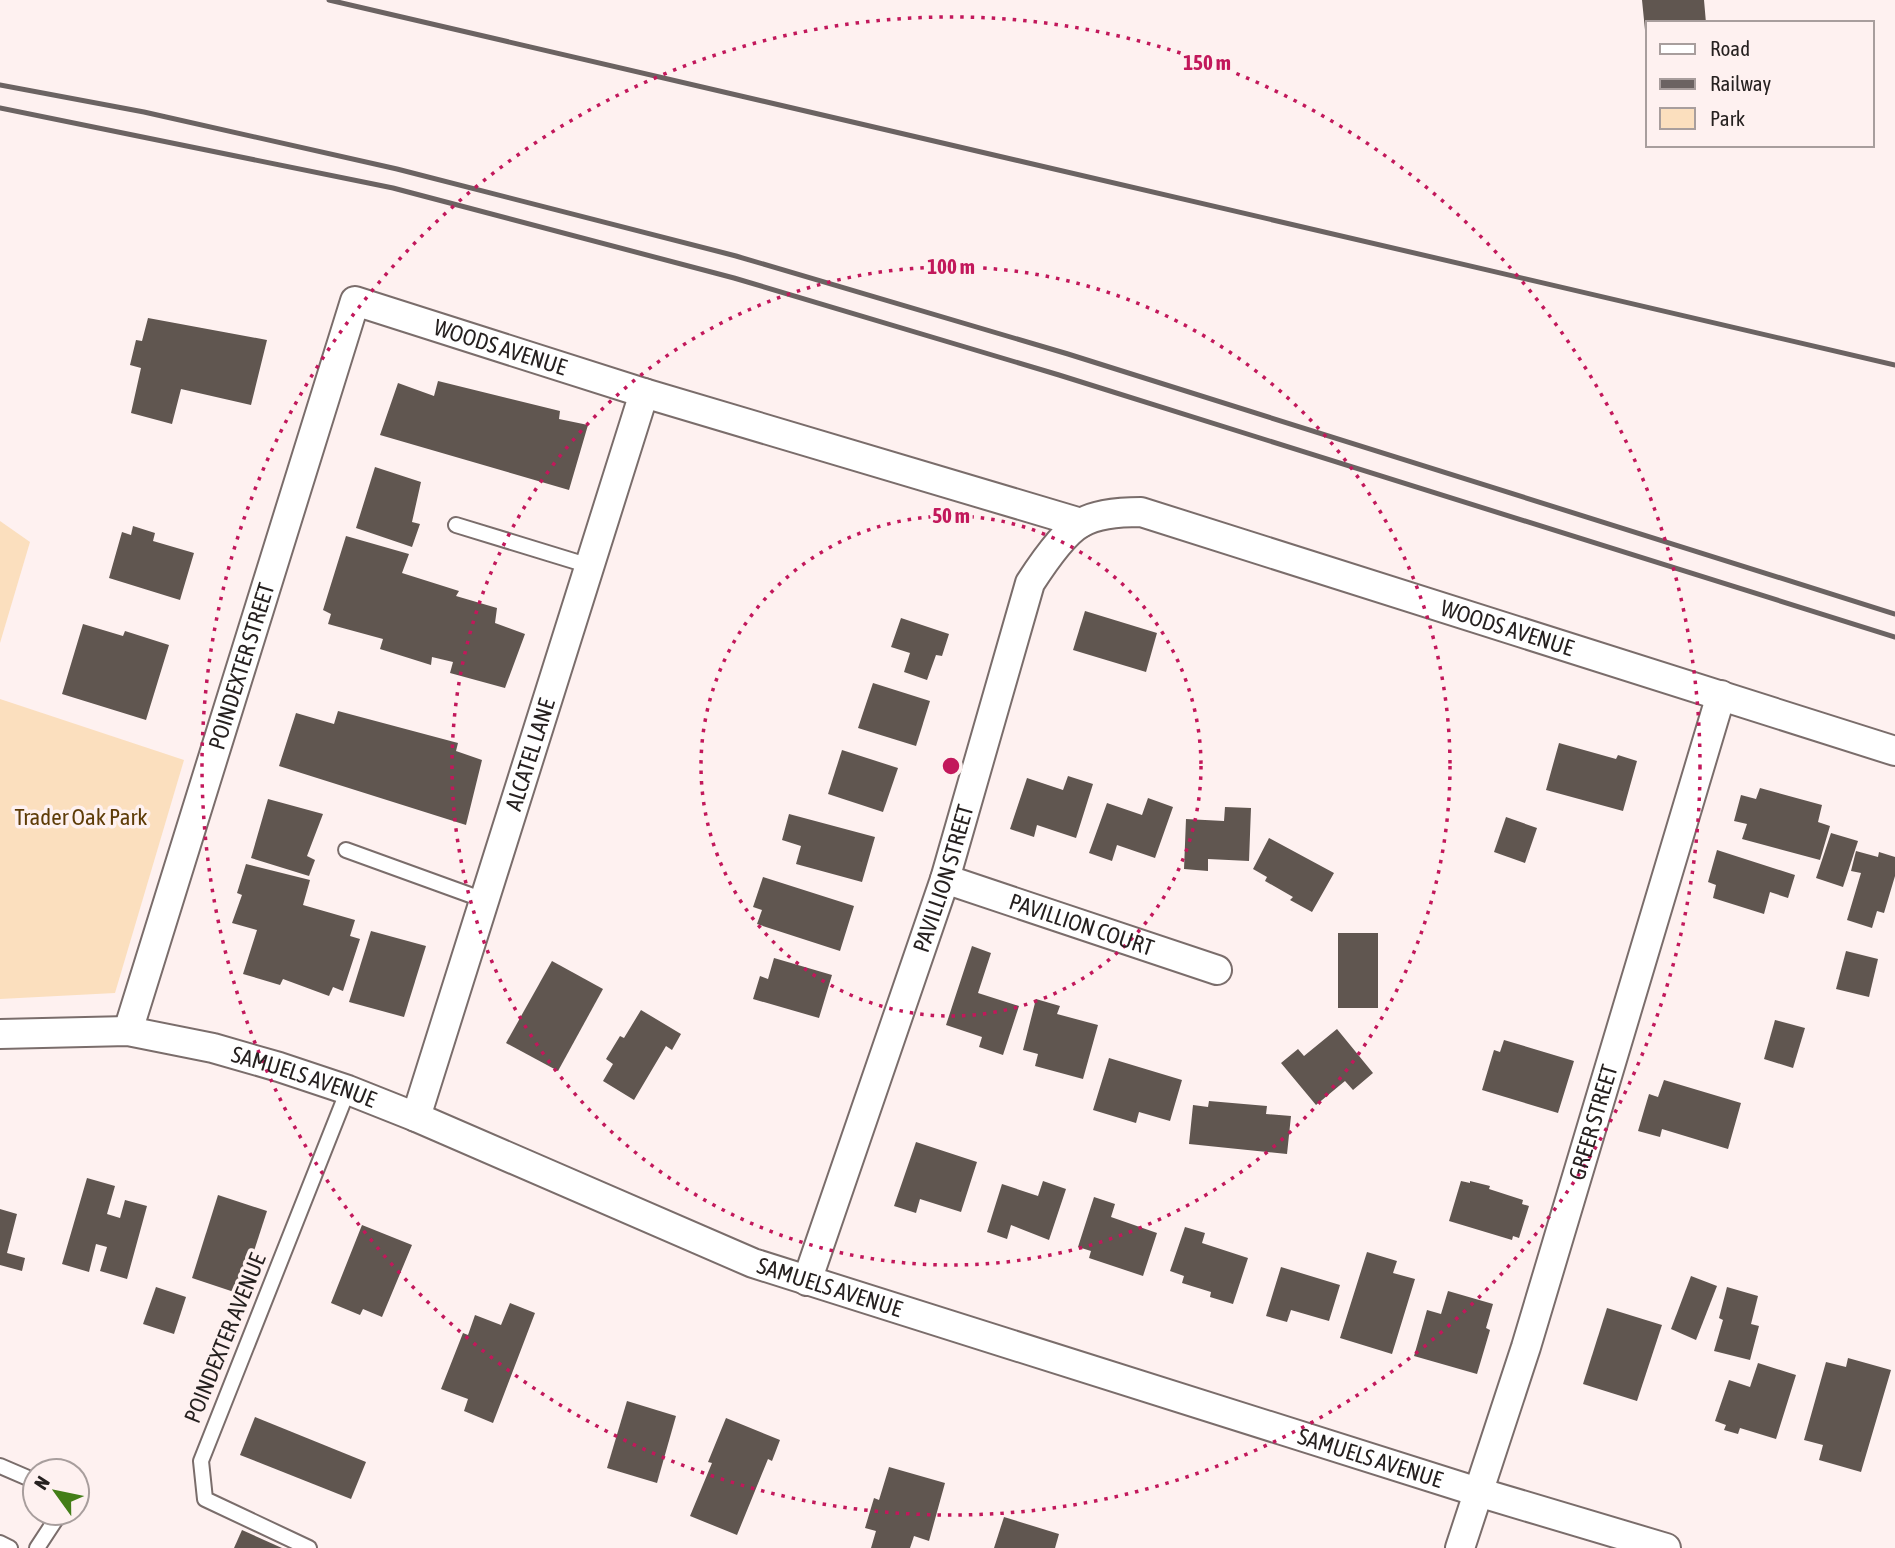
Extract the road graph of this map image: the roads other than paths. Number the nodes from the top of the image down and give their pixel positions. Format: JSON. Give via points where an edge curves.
{"nodes":[{"id":1,"x":355,"y":301,"type":"joint"},
{"id":2,"x":645,"y":393,"type":"junction"},
{"id":3,"x":1118,"y":512,"type":"joint"},
{"id":4,"x":1081,"y":523,"type":"junction"},
{"id":5,"x":456,"y":524,"type":"dead end"},
{"id":6,"x":590,"y":566,"type":"junction"},
{"id":7,"x":1721,"y":695,"type":"junction"},
{"id":8,"x":1895,"y":751,"type":"edge"},
{"id":9,"x":346,"y":850,"type":"dead end"},
{"id":10,"x":945,"y":878,"type":"junction"},
{"id":11,"x":484,"y":900,"type":"junction"},
{"id":12,"x":1217,"y":970,"type":"dead end"},
{"id":13,"x":128,"y":1031,"type":"junction"},
{"id":14,"x":0,"y":1034,"type":"edge"},
{"id":15,"x":348,"y":1090,"type":"junction"},
{"id":16,"x":416,"y":1118,"type":"junction"},
{"id":17,"x":807,"y":1281,"type":"junction"},
{"id":18,"x":0,"y":1466,"type":"edge"},
{"id":19,"x":21,"y":1475,"type":"edge"},
{"id":20,"x":1478,"y":1492,"type":"junction"},
{"id":21,"x":51,"y":1527,"type":"edge"},
{"id":22,"x":0,"y":1543,"type":"edge"},
{"id":23,"x":10,"y":1548,"type":"edge"},
{"id":24,"x":37,"y":1548,"type":"edge"},
{"id":25,"x":309,"y":1548,"type":"edge"},
{"id":26,"x":1460,"y":1548,"type":"edge"},
{"id":27,"x":1666,"y":1548,"type":"edge"}],
"edges":[{"from":1,"to":2,"type":"street","name":"WOODS AVENUE"},
{"from":1,"to":13,"type":"street","name":"POINDEXTER STREET"},
{"from":2,"to":4,"type":"street","name":"WOODS AVENUE"},
{"from":2,"to":6,"type":"street","name":"ALCATEL LANE"},
{"from":3,"to":4,"type":"street","name":"PAVILLION STREET"},
{"from":3,"to":7,"type":"street","name":"WOODS AVENUE","via":[[1141,512]]},
{"from":4,"to":10,"type":"street","name":"PAVILLION STREET","via":[[1049,555],[1030,583]]},
{"from":5,"to":6,"type":"lane"},
{"from":6,"to":11,"type":"street","name":"ALCATEL LANE"},
{"from":7,"to":8,"type":"street","name":"WOODS AVENUE"},
{"from":7,"to":20,"type":"street","name":"GREER STREET","via":[[1526,1347]]},
{"from":9,"to":11,"type":"lane"},
{"from":10,"to":12,"type":"street","name":"PAVILLION COURT"},
{"from":10,"to":17,"type":"street","name":"PAVILLION STREET"},
{"from":11,"to":16,"type":"street","name":"ALCATEL LANE"},
{"from":13,"to":14,"type":"street","name":"SAMUELS AVENUE"},
{"from":13,"to":15,"type":"street","name":"SAMUELS AVENUE","via":[[213,1048]]},
{"from":15,"to":16,"type":"street","name":"SAMUELS AVENUE"},
{"from":15,"to":25,"type":"lane","name":"POINDEXTER AVENUE","via":[[201,1461],[205,1499]]},
{"from":16,"to":17,"type":"street","name":"SAMUELS AVENUE","via":[[753,1263]]},
{"from":17,"to":20,"type":"street","name":"SAMUELS AVENUE"},
{"from":18,"to":19,"type":"lane"},
{"from":20,"to":26,"type":"street","name":"GREER STREET"},
{"from":20,"to":27,"type":"street","name":"SAMUELS AVENUE"},
{"from":21,"to":24,"type":"lane"},
{"from":22,"to":23,"type":"lane"}]}
